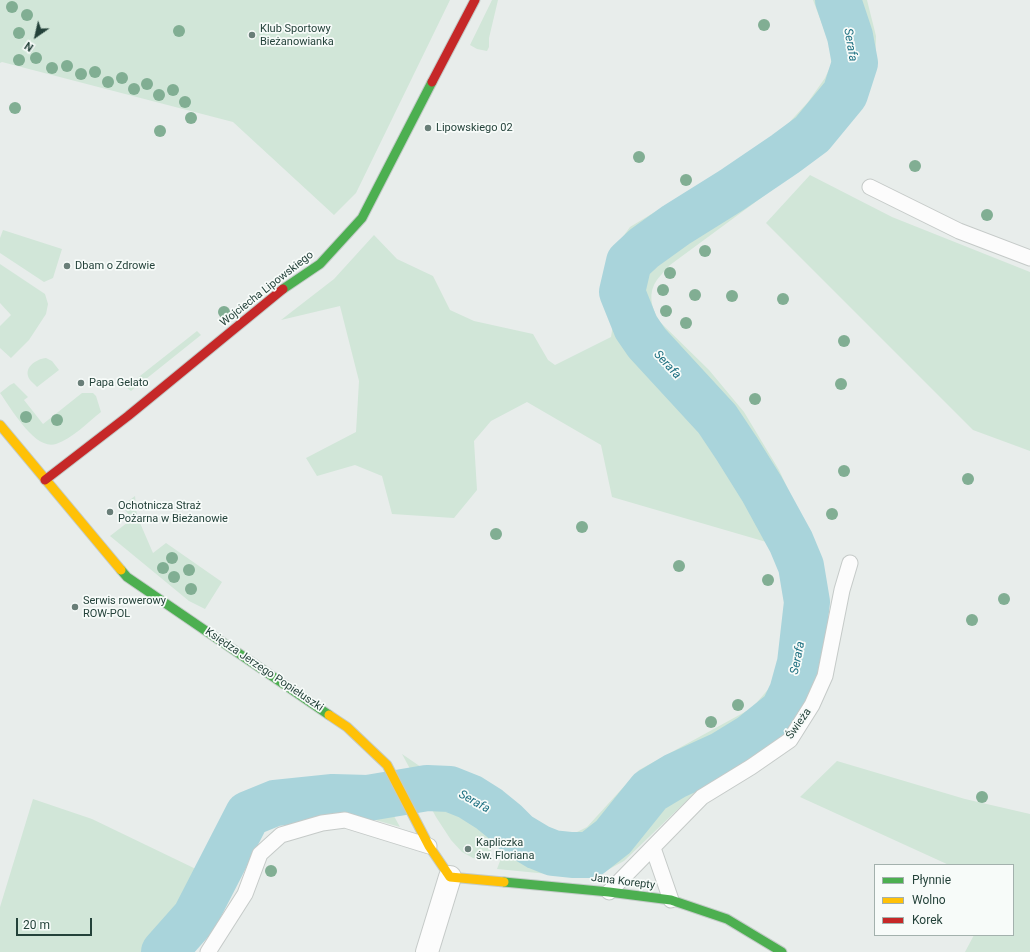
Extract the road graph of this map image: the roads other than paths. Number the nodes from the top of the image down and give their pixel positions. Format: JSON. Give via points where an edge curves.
{"nodes":[{"id":1,"x":475,"y":0,"type":"edge"},
{"id":2,"x":870,"y":187,"type":"dead end"},
{"id":3,"x":1030,"y":258,"type":"edge"},
{"id":4,"x":0,"y":426,"type":"edge"},
{"id":5,"x":45,"y":480,"type":"junction"},
{"id":6,"x":850,"y":563,"type":"dead end"},
{"id":7,"x":429,"y":846,"type":"junction"},
{"id":8,"x":653,"y":848,"type":"junction"},
{"id":9,"x":450,"y":877,"type":"junction"},
{"id":10,"x":609,"y":892,"type":"junction"},
{"id":11,"x":671,"y":900,"type":"junction"},
{"id":12,"x":208,"y":952,"type":"edge"},
{"id":13,"x":427,"y":952,"type":"edge"},
{"id":14,"x":782,"y":952,"type":"edge"}],
"edges":[{"from":1,"to":5,"type":"street","name":"Wojciecha Lipowskiego","via":[[362,218],[320,264],[283,289],[128,416]]},
{"from":2,"to":3,"type":"lane","via":[[959,231]]},
{"from":4,"to":5,"type":"street","name":"Księdza Jerzego Popiełuszki"},
{"from":5,"to":7,"type":"street","name":"Księdza Jerzego Popiełuszki","via":[[127,577],[347,727],[387,765]]},
{"from":6,"to":8,"type":"lane","name":"Świeża","via":[[825,676],[812,705],[790,740],[702,797]]},
{"from":7,"to":9,"type":"street","name":"Księdza Jerzego Popiełuszki"},
{"from":7,"to":12,"type":"lane","via":[[345,820],[281,834],[260,854],[245,894]]},
{"from":8,"to":10,"type":"lane","name":"Świeża"},
{"from":8,"to":11,"type":"lane"},
{"from":9,"to":10,"type":"street","name":"Jana Korepty"},
{"from":9,"to":13,"type":"street"},
{"from":10,"to":11,"type":"street","name":"Jana Korepty"},
{"from":11,"to":14,"type":"street","name":"Jana Korepty","via":[[727,919]]}]}
